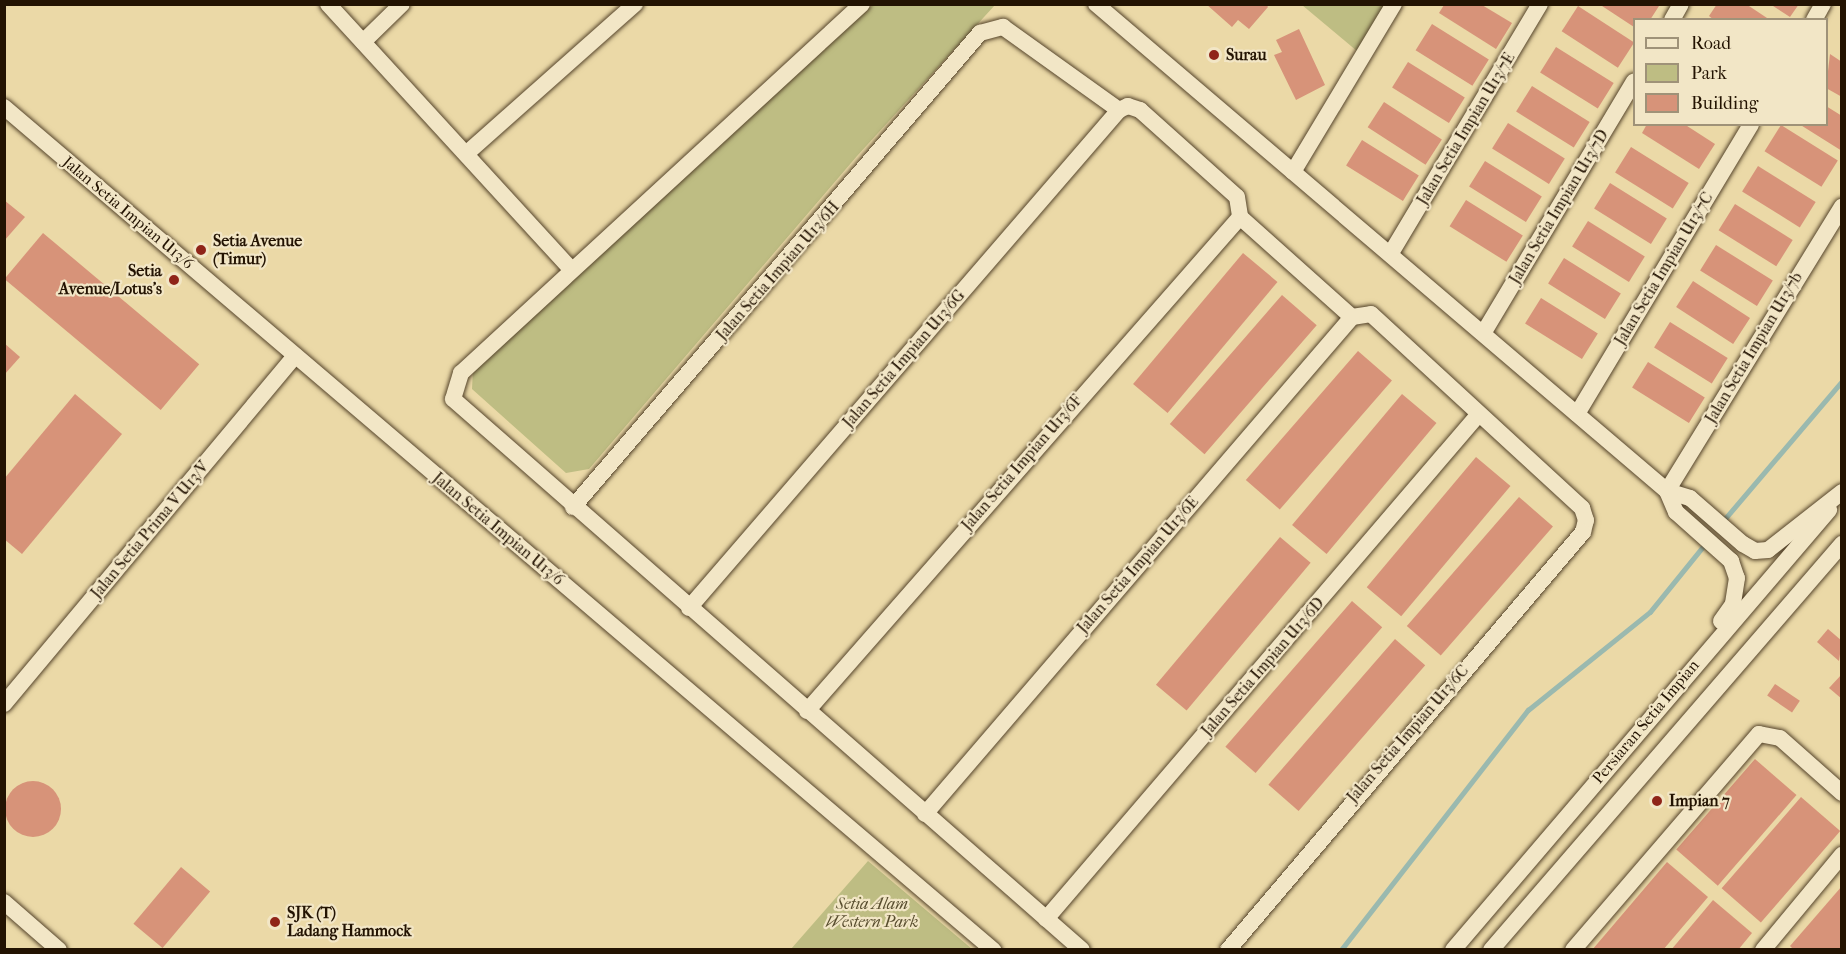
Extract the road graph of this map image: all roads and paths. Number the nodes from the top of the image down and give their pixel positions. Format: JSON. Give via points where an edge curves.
{"nodes":[{"id":1,"x":328,"y":4,"type":"edge"},
{"id":2,"x":402,"y":4,"type":"edge"},
{"id":3,"x":635,"y":4,"type":"edge"},
{"id":4,"x":862,"y":4,"type":"edge"},
{"id":5,"x":1096,"y":4,"type":"edge"},
{"id":6,"x":1394,"y":4,"type":"edge"},
{"id":7,"x":1540,"y":4,"type":"edge"},
{"id":8,"x":1681,"y":4,"type":"edge"},
{"id":9,"x":1823,"y":4,"type":"edge"},
{"id":10,"x":1673,"y":18,"type":"edge"},
{"id":11,"x":1815,"y":18,"type":"edge"},
{"id":12,"x":363,"y":42,"type":"junction"},
{"id":13,"x":1633,"y":84,"type":"edge"},
{"id":14,"x":4,"y":107,"type":"edge"},
{"id":15,"x":1119,"y":110,"type":"junction"},
{"id":16,"x":1750,"y":126,"type":"edge"},
{"id":17,"x":466,"y":154,"type":"junction"},
{"id":18,"x":1293,"y":172,"type":"junction"},
{"id":19,"x":1842,"y":206,"type":"edge"},
{"id":20,"x":1240,"y":218,"type":"junction"},
{"id":21,"x":1391,"y":253,"type":"junction"},
{"id":22,"x":571,"y":269,"type":"junction"},
{"id":23,"x":1352,"y":317,"type":"junction"},
{"id":24,"x":1484,"y":332,"type":"junction"},
{"id":25,"x":295,"y":356,"type":"junction"},
{"id":26,"x":1577,"y":414,"type":"junction"},
{"id":27,"x":1478,"y":415,"type":"junction"},
{"id":28,"x":1667,"y":491,"type":"junction"},
{"id":29,"x":1842,"y":494,"type":"edge"},
{"id":30,"x":573,"y":507,"type":"junction"},
{"id":31,"x":1842,"y":544,"type":"edge"},
{"id":32,"x":689,"y":608,"type":"junction"},
{"id":33,"x":1678,"y":683,"type":"junction"},
{"id":34,"x":4,"y":704,"type":"edge"},
{"id":35,"x":807,"y":711,"type":"junction"},
{"id":36,"x":1842,"y":793,"type":"edge"},
{"id":37,"x":926,"y":814,"type":"junction"},
{"id":38,"x":1842,"y":855,"type":"edge"},
{"id":39,"x":4,"y":902,"type":"edge"},
{"id":40,"x":1046,"y":919,"type":"junction"},
{"id":41,"x":59,"y":950,"type":"edge"},
{"id":42,"x":993,"y":950,"type":"edge"},
{"id":43,"x":1082,"y":950,"type":"edge"},
{"id":44,"x":1228,"y":950,"type":"edge"},
{"id":45,"x":1453,"y":950,"type":"edge"},
{"id":46,"x":1491,"y":950,"type":"edge"},
{"id":47,"x":1573,"y":950,"type":"edge"},
{"id":48,"x":1763,"y":950,"type":"edge"}],
"edges":[{"from":1,"to":12,"type":"street"},
{"from":2,"to":12,"type":"street"},
{"from":3,"to":17,"type":"street"},
{"from":4,"to":22,"type":"street"},
{"from":5,"to":18,"type":"street"},
{"from":6,"to":18,"type":"street"},
{"from":7,"to":21,"type":"street","name":"Jalan Setia Impian U13/7E"},
{"from":8,"to":10,"type":"street"},
{"from":9,"to":11,"type":"street"},
{"from":12,"to":17,"type":"street"},
{"from":13,"to":24,"type":"street","name":"Jalan Setia Impian U13/7D"},
{"from":14,"to":25,"type":"street","name":"Jalan Setia Impian U13/6"},
{"from":15,"to":20,"type":"street","via":[[1128,106],[1140,110],[1204,165],[1237,197]]},
{"from":15,"to":30,"type":"street","name":"Jalan Setia Impian U13/6H","via":[[1003,27],[980,33]]},
{"from":15,"to":32,"type":"street","name":"Jalan Setia Impian U13/6G"},
{"from":16,"to":26,"type":"street","name":"Jalan Setia Impian U13/7C"},
{"from":17,"to":22,"type":"street"},
{"from":18,"to":21,"type":"street"},
{"from":19,"to":28,"type":"street","name":"Jalan Setia Impian U13/7b"},
{"from":20,"to":23,"type":"street"},
{"from":20,"to":35,"type":"street","name":"Jalan Setia Impian U13/6F"},
{"from":21,"to":24,"type":"street"},
{"from":22,"to":30,"type":"street","via":[[461,373],[453,390],[457,406]]},
{"from":23,"to":27,"type":"street","via":[[1371,314]]},
{"from":23,"to":37,"type":"street","name":"Jalan Setia Impian U13/6E"},
{"from":24,"to":26,"type":"street"},
{"from":25,"to":34,"type":"street","name":"Jalan Setia Prima V U13/V"},
{"from":25,"to":42,"type":"street","name":"Jalan Setia Impian U13/6"},
{"from":26,"to":28,"type":"street"},
{"from":27,"to":40,"type":"street","name":"Jalan Setia Impian U13/6D"},
{"from":27,"to":44,"type":"street","name":"Jalan Setia Impian U13/6C","via":[[1577,504],[1586,520],[1583,531]]},
{"from":28,"to":29,"type":"street","via":[[1690,498],[1755,551],[1768,550]]},
{"from":28,"to":33,"type":"street","via":[[1676,512],[1731,561],[1737,578],[1733,604]]},
{"from":29,"to":33,"type":"street","name":"Persiaran Setia Impian"},
{"from":30,"to":32,"type":"street"},
{"from":31,"to":46,"type":"street","name":"Persiaran Setia Impian"},
{"from":32,"to":35,"type":"street"},
{"from":33,"to":45,"type":"street","name":"Persiaran Setia Impian"},
{"from":35,"to":37,"type":"street"},
{"from":36,"to":47,"type":"street","via":[[1780,738],[1759,734]]},
{"from":37,"to":40,"type":"street"},
{"from":38,"to":48,"type":"street"},
{"from":39,"to":41,"type":"street"},
{"from":40,"to":43,"type":"street"}]}
